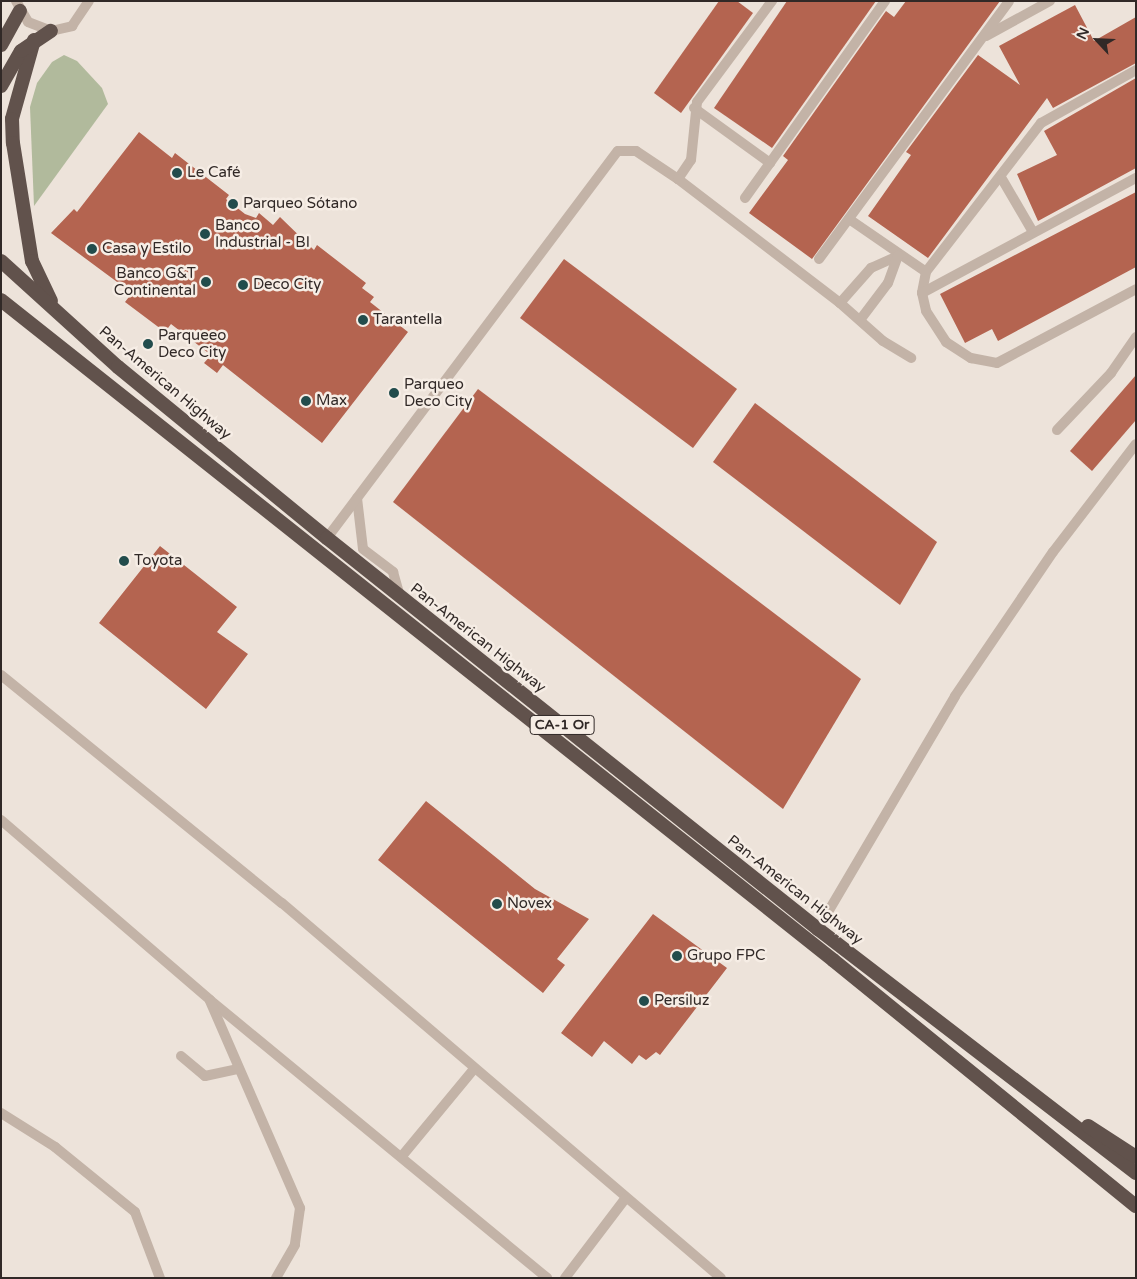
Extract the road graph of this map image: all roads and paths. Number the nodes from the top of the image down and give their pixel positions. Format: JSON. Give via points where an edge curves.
{"nodes":[{"id":1,"x":89,"y":1,"type":"edge"},
{"id":2,"x":772,"y":1,"type":"edge"},
{"id":3,"x":886,"y":1,"type":"edge"},
{"id":4,"x":1009,"y":1,"type":"edge"},
{"id":5,"x":1050,"y":1,"type":"edge"},
{"id":6,"x":18,"y":6,"type":"edge"},
{"id":7,"x":51,"y":31,"type":"junction"},
{"id":8,"x":985,"y":36,"type":"junction"},
{"id":9,"x":34,"y":40,"type":"junction"},
{"id":10,"x":1,"y":45,"type":"edge"},
{"id":11,"x":1136,"y":70,"type":"edge"},
{"id":12,"x":1,"y":86,"type":"edge"},
{"id":13,"x":694,"y":108,"type":"junction"},
{"id":14,"x":770,"y":163,"type":"junction"},
{"id":15,"x":1136,"y":178,"type":"edge"},
{"id":16,"x":678,"y":179,"type":"junction"},
{"id":17,"x":1002,"y":179,"type":"junction"},
{"id":18,"x":745,"y":198,"type":"dead end"},
{"id":19,"x":849,"y":219,"type":"junction"},
{"id":20,"x":1033,"y":232,"type":"junction"},
{"id":21,"x":898,"y":256,"type":"junction"},
{"id":22,"x":819,"y":259,"type":"dead end"},
{"id":23,"x":1,"y":262,"type":"edge"},
{"id":24,"x":926,"y":272,"type":"junction"},
{"id":25,"x":1136,"y":289,"type":"edge"},
{"id":26,"x":922,"y":293,"type":"junction"},
{"id":27,"x":1,"y":300,"type":"edge"},
{"id":28,"x":840,"y":303,"type":"junction"},
{"id":29,"x":58,"y":312,"type":"junction"},
{"id":30,"x":860,"y":320,"type":"junction"},
{"id":31,"x":1136,"y":337,"type":"edge"},
{"id":32,"x":911,"y":358,"type":"dead end"},
{"id":33,"x":1057,"y":430,"type":"dead end"},
{"id":34,"x":1136,"y":444,"type":"edge"},
{"id":35,"x":357,"y":498,"type":"junction"},
{"id":36,"x":327,"y":538,"type":"junction"},
{"id":37,"x":400,"y":596,"type":"junction"},
{"id":38,"x":1,"y":675,"type":"edge"},
{"id":39,"x":1,"y":820,"type":"edge"},
{"id":40,"x":818,"y":929,"type":"junction"},
{"id":41,"x":210,"y":1000,"type":"junction"},
{"id":42,"x":181,"y":1056,"type":"dead end"},
{"id":43,"x":980,"y":1056,"type":"junction"},
{"id":44,"x":238,"y":1069,"type":"junction"},
{"id":45,"x":474,"y":1069,"type":"junction"},
{"id":46,"x":983,"y":1082,"type":"junction"},
{"id":47,"x":1,"y":1113,"type":"edge"},
{"id":48,"x":402,"y":1156,"type":"junction"},
{"id":49,"x":1136,"y":1157,"type":"edge"},
{"id":50,"x":1136,"y":1173,"type":"edge"},
{"id":51,"x":1136,"y":1194,"type":"edge"},
{"id":52,"x":625,"y":1199,"type":"junction"},
{"id":53,"x":1136,"y":1206,"type":"edge"},
{"id":54,"x":160,"y":1278,"type":"edge"},
{"id":55,"x":276,"y":1278,"type":"edge"},
{"id":56,"x":547,"y":1278,"type":"edge"},
{"id":57,"x":565,"y":1278,"type":"edge"},
{"id":58,"x":721,"y":1278,"type":"edge"}],
"edges":[{"from":1,"to":7,"type":"street","via":[[72,26]]},
{"from":2,"to":13,"type":"street"},
{"from":3,"to":14,"type":"street"},
{"from":4,"to":8,"type":"street"},
{"from":5,"to":8,"type":"street"},
{"from":6,"to":7,"type":"street","via":[[28,22]]},
{"from":6,"to":10,"type":"highway"},
{"from":7,"to":9,"type":"highway"},
{"from":8,"to":19,"type":"street"},
{"from":9,"to":12,"type":"highway","via":[[12,63]]},
{"from":9,"to":29,"type":"highway","via":[[12,119],[13,143],[32,261]]},
{"from":11,"to":17,"type":"street","via":[[1041,123]]},
{"from":13,"to":14,"type":"street"},
{"from":13,"to":16,"type":"street","via":[[691,160]]},
{"from":14,"to":18,"type":"street"},
{"from":15,"to":20,"type":"street"},
{"from":16,"to":28,"type":"street"},
{"from":16,"to":35,"type":"street","via":[[636,152],[618,151],[609,159]]},
{"from":17,"to":20,"type":"street"},
{"from":17,"to":24,"type":"street"},
{"from":19,"to":21,"type":"street"},
{"from":19,"to":22,"type":"street"},
{"from":20,"to":26,"type":"street"},
{"from":21,"to":24,"type":"street"},
{"from":21,"to":28,"type":"street","via":[[872,268]]},
{"from":21,"to":30,"type":"street","via":[[888,283]]},
{"from":23,"to":29,"type":"highway","name":"Pan-American Highway","number":"CA-1 Or"},
{"from":24,"to":26,"type":"street"},
{"from":25,"to":26,"type":"street","via":[[997,363],[971,358],[946,342],[926,310]]},
{"from":27,"to":46,"type":"highway","name":"Pan-American Highway","number":"CA-1 Or"},
{"from":28,"to":30,"type":"street"},
{"from":29,"to":36,"type":"highway","name":"Pan-American Highway","number":"CA-1 Or","via":[[132,379]]},
{"from":30,"to":32,"type":"street"},
{"from":31,"to":33,"type":"street","via":[[1111,373]]},
{"from":34,"to":40,"type":"street","via":[[1053,552],[955,696]]},
{"from":35,"to":36,"type":"street"},
{"from":35,"to":37,"type":"street","via":[[363,549],[393,572]]},
{"from":36,"to":37,"type":"highway","name":"Pan-American Highway","number":"CA-1 Or"},
{"from":37,"to":40,"type":"highway","name":"Pan-American Highway","number":"CA-1 Or"},
{"from":38,"to":45,"type":"street","via":[[282,903]]},
{"from":39,"to":41,"type":"street"},
{"from":40,"to":43,"type":"highway","name":"Pan-American Highway","number":"CA-1 Or"},
{"from":41,"to":44,"type":"street"},
{"from":41,"to":48,"type":"street"},
{"from":42,"to":44,"type":"street","via":[[206,1076]]},
{"from":43,"to":49,"type":"highway"},
{"from":43,"to":50,"type":"highway","name":"Pan-American Highway","number":"CA-1 Or"},
{"from":44,"to":55,"type":"street","via":[[300,1208],[295,1245]]},
{"from":45,"to":48,"type":"street"},
{"from":45,"to":52,"type":"street"},
{"from":46,"to":51,"type":"highway"},
{"from":46,"to":53,"type":"highway","name":"Pan-American Highway","number":"CA-1 Or"},
{"from":47,"to":54,"type":"street","via":[[55,1147],[135,1212]]},
{"from":48,"to":56,"type":"street"},
{"from":52,"to":57,"type":"street"},
{"from":52,"to":58,"type":"street"}]}
